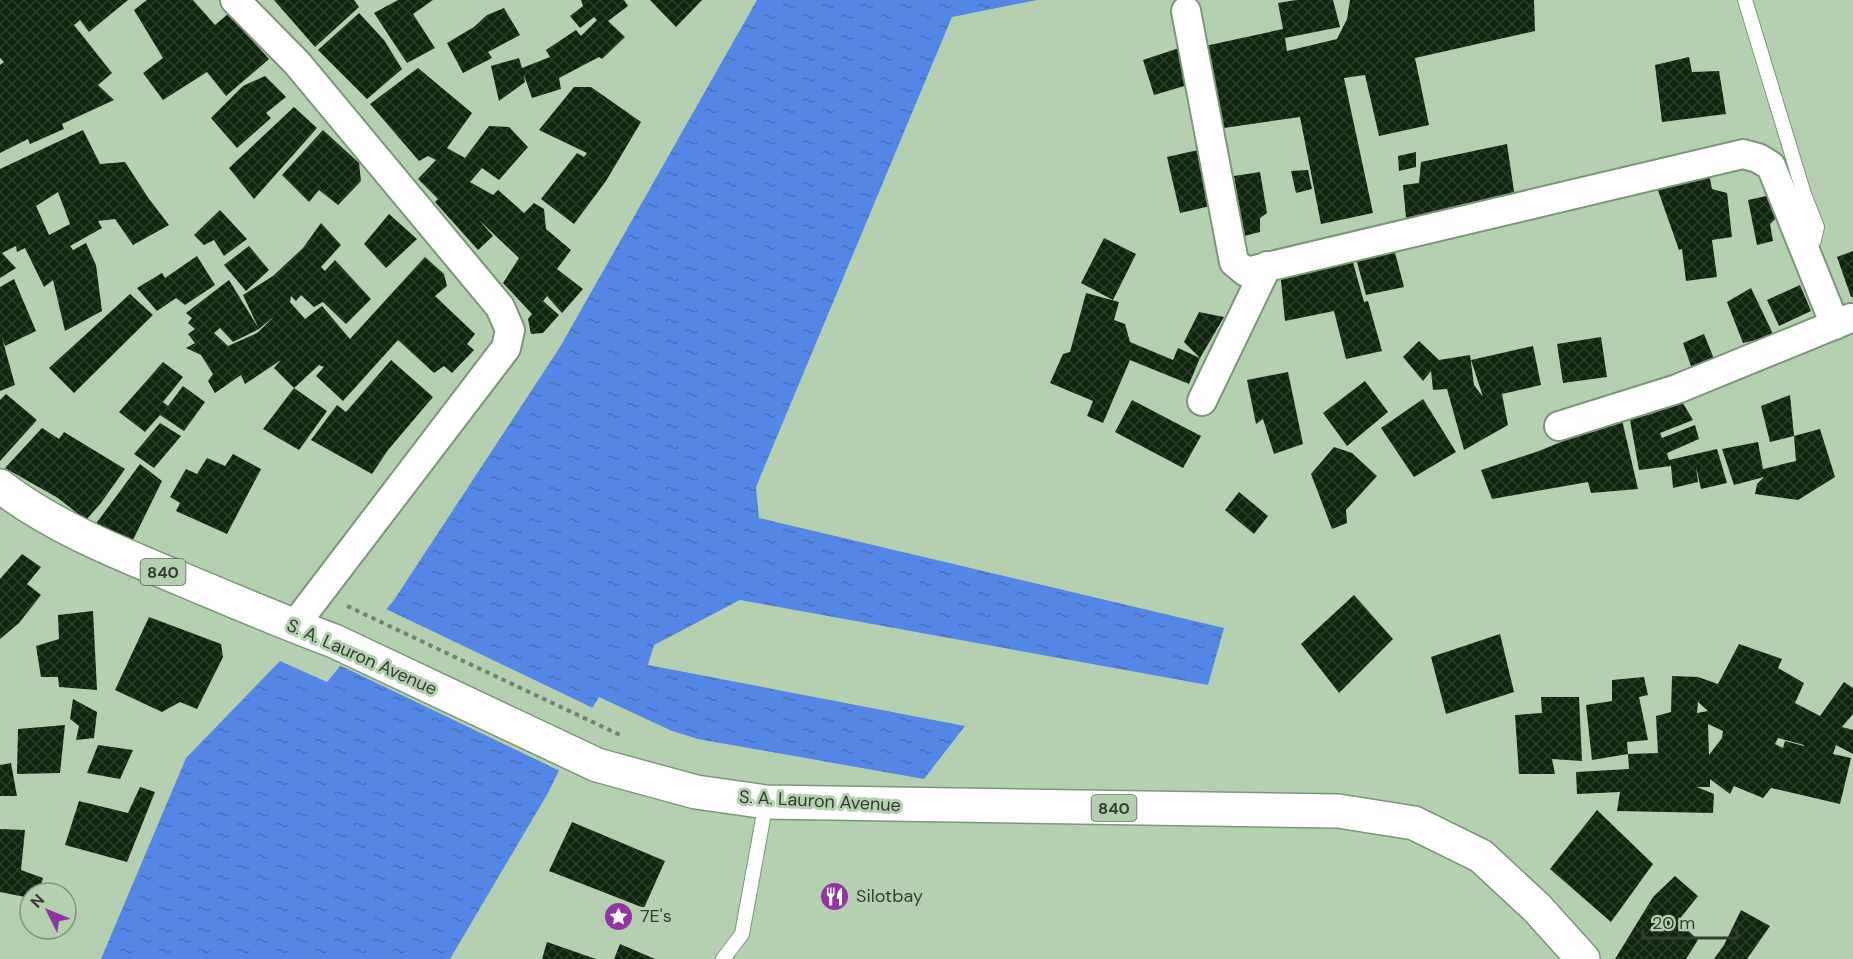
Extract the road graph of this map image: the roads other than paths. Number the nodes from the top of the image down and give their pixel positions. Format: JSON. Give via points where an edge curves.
{"nodes":[{"id":1,"x":1746,"y":0,"type":"edge"},
{"id":2,"x":249,"y":4,"type":"edge"},
{"id":3,"x":1186,"y":11,"type":"dead end"},
{"id":4,"x":1806,"y":252,"type":"junction"},
{"id":5,"x":1267,"y":267,"type":"junction"},
{"id":6,"x":1844,"y":321,"type":"edge"},
{"id":7,"x":1202,"y":400,"type":"dead end"},
{"id":8,"x":1559,"y":426,"type":"dead end"},
{"id":9,"x":0,"y":486,"type":"edge"},
{"id":10,"x":294,"y":626,"type":"junction"},
{"id":11,"x":765,"y":802,"type":"junction"},
{"id":12,"x":723,"y":959,"type":"edge"},
{"id":13,"x":1583,"y":959,"type":"edge"}],
"edges":[{"from":1,"to":4,"type":"lane","via":[[1817,227]]},
{"from":2,"to":10,"type":"street","via":[[500,307],[510,330],[506,348]]},
{"from":3,"to":5,"type":"street","via":[[1234,262],[1246,272]]},
{"from":4,"to":5,"type":"street","via":[[1771,166],[1743,154]]},
{"from":4,"to":6,"type":"street"},
{"from":5,"to":7,"type":"street"},
{"from":6,"to":8,"type":"street","via":[[1677,389]]},
{"from":9,"to":10,"type":"highway","name":"S. A. Lauron Avenue","number":"840","via":[[80,535]]},
{"from":10,"to":11,"type":"highway","name":"S. A. Lauron Avenue","number":"840","via":[[334,641],[597,765],[696,792]]},
{"from":11,"to":12,"type":"lane","via":[[742,934]]},
{"from":11,"to":13,"type":"highway","name":"S. A. Lauron Avenue","number":"840","via":[[1338,811],[1414,823],[1481,856],[1537,908]]}]}
